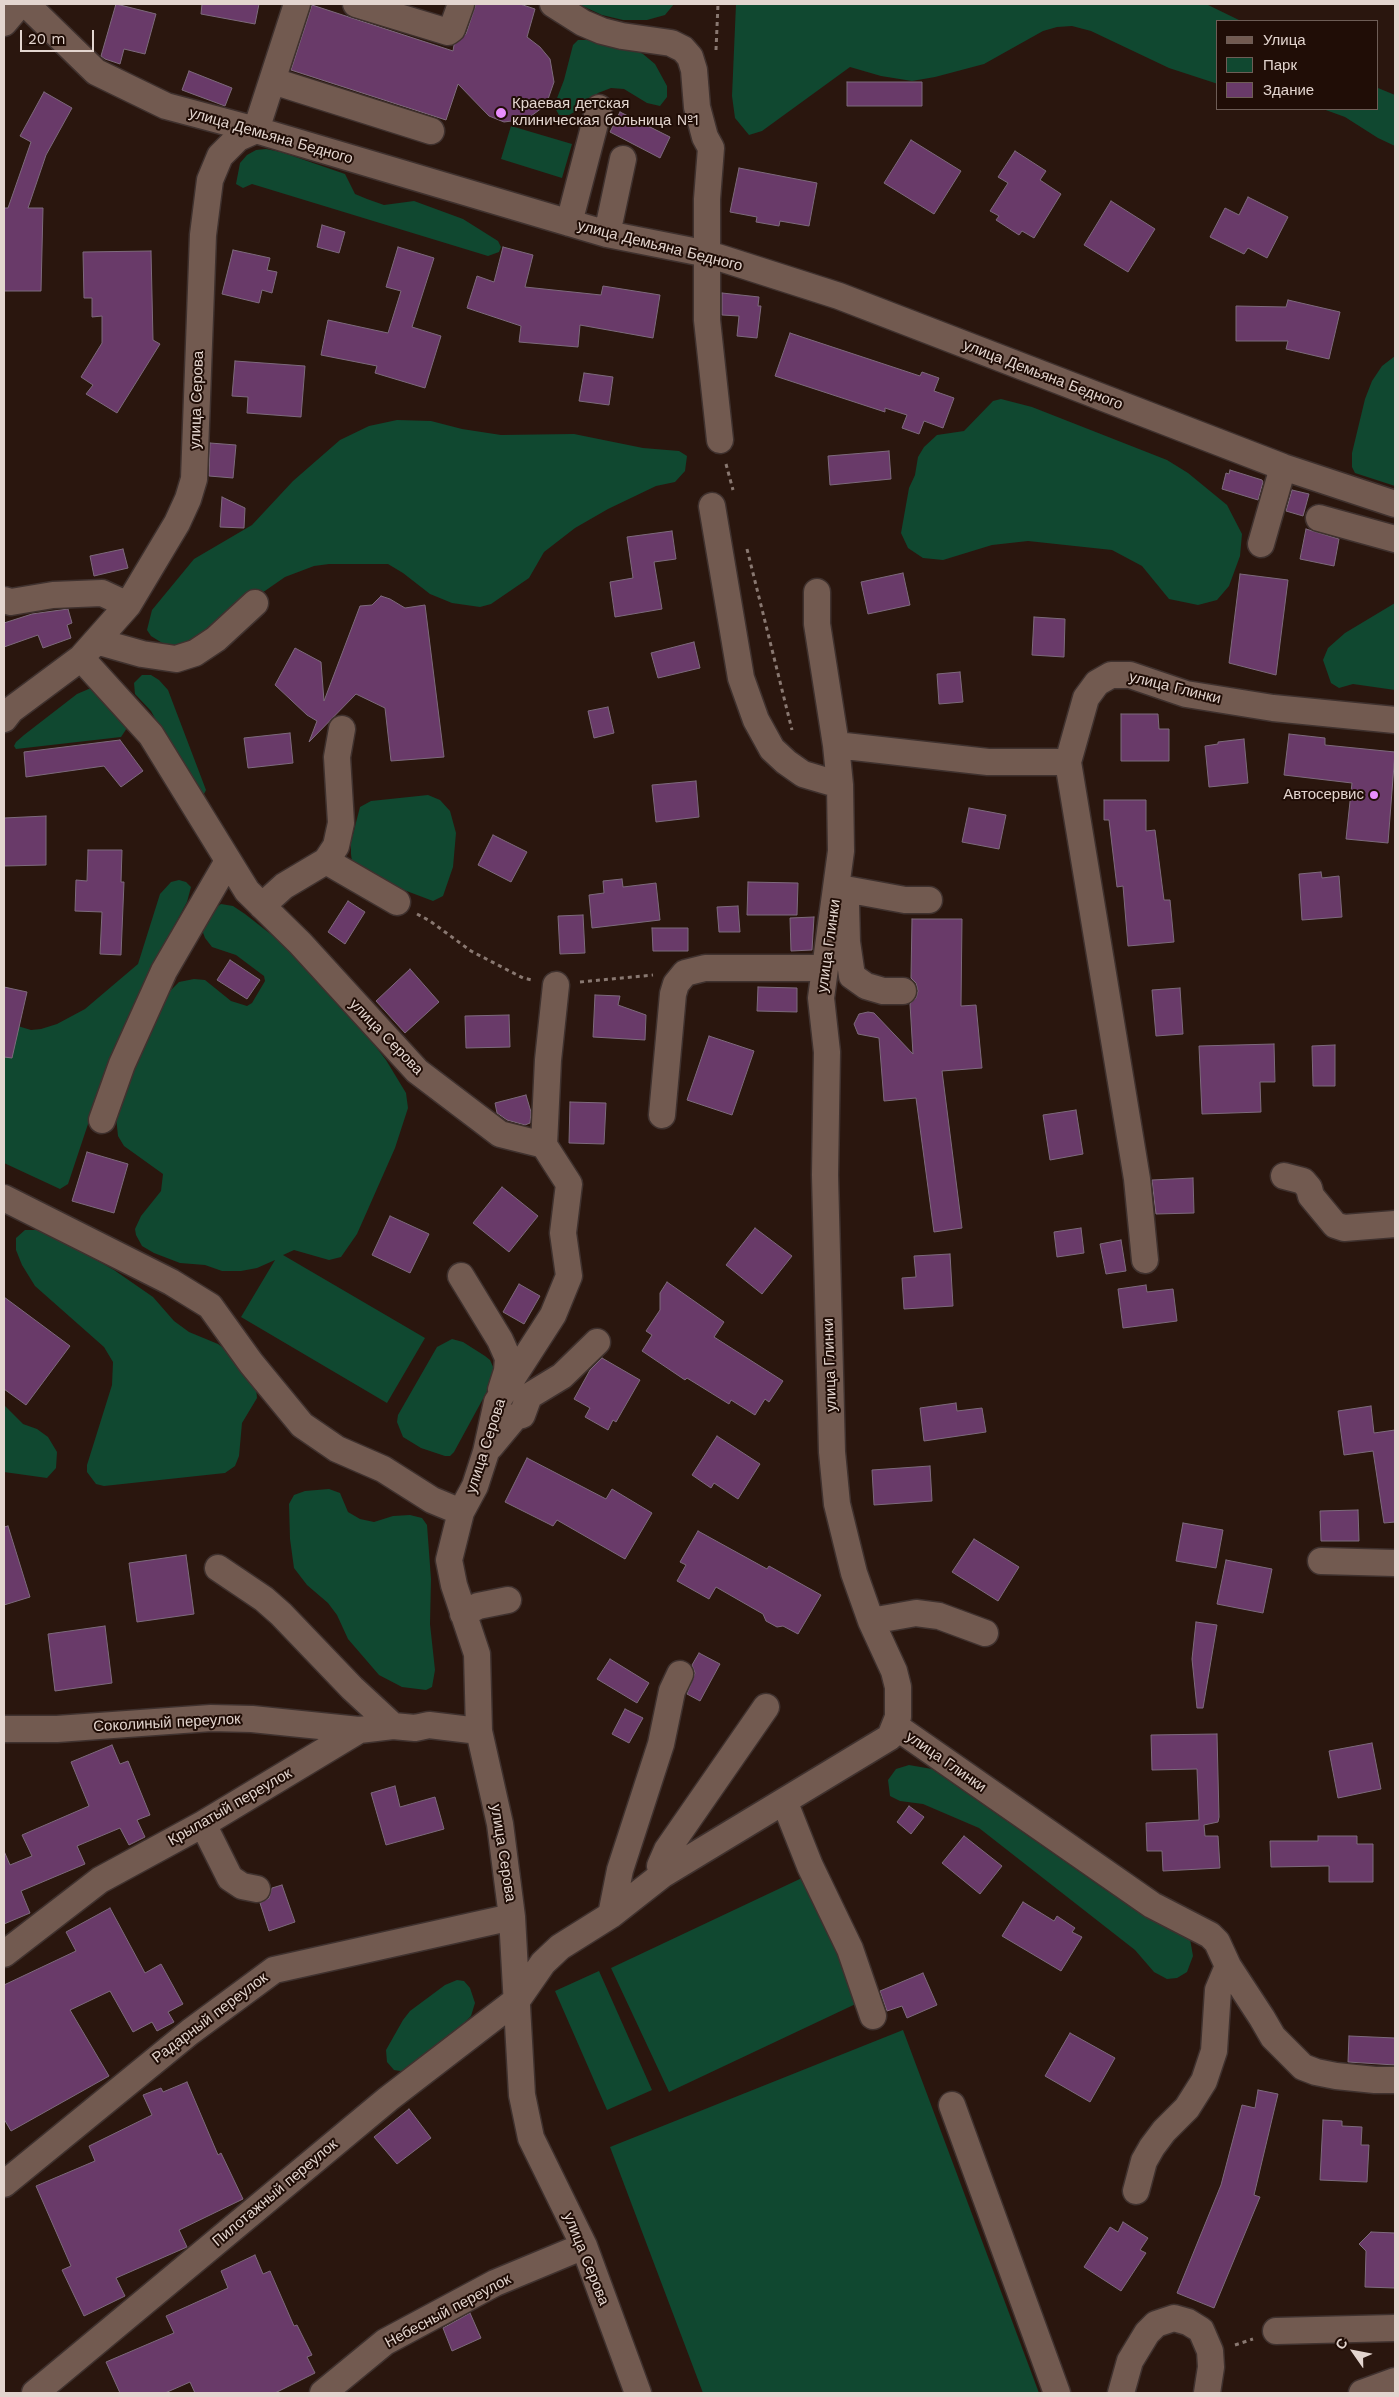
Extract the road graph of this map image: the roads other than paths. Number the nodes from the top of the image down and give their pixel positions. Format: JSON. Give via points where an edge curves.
{"nodes":[{"id":1,"x":20,"y":4,"type":"edge"},
{"id":2,"x":26,"y":4,"type":"edge"},
{"id":3,"x":297,"y":4,"type":"edge"},
{"id":4,"x":356,"y":4,"type":"edge"},
{"id":5,"x":461,"y":4,"type":"edge"},
{"id":6,"x":553,"y":4,"type":"edge"},
{"id":7,"x":4,"y":23,"type":"edge"},
{"id":8,"x":273,"y":81,"type":"junction"},
{"id":9,"x":599,"y":108,"type":"dead end"},
{"id":10,"x":256,"y":130,"type":"junction"},
{"id":11,"x":431,"y":131,"type":"dead end"},
{"id":12,"x":623,"y":159,"type":"dead end"},
{"id":13,"x":570,"y":223,"type":"junction"},
{"id":14,"x":607,"y":234,"type":"junction"},
{"id":15,"x":708,"y":254,"type":"junction"},
{"id":16,"x":720,"y":440,"type":"road end"},
{"id":17,"x":1283,"y":468,"type":"junction"},
{"id":18,"x":723,"y":501,"type":"road end"},
{"id":19,"x":1395,"y":504,"type":"edge"},
{"id":20,"x":1319,"y":518,"type":"dead end"},
{"id":21,"x":1395,"y":539,"type":"edge"},
{"id":22,"x":1261,"y":544,"type":"dead end"},
{"id":23,"x":817,"y":592,"type":"dead end"},
{"id":24,"x":4,"y":600,"type":"edge"},
{"id":25,"x":255,"y":603,"type":"dead end"},
{"id":26,"x":128,"y":606,"type":"junction"},
{"id":27,"x":89,"y":650,"type":"junction"},
{"id":28,"x":8,"y":714,"type":"edge"},
{"id":29,"x":1395,"y":720,"type":"edge"},
{"id":30,"x":342,"y":729,"type":"dead end"},
{"id":31,"x":836,"y":745,"type":"junction"},
{"id":32,"x":1068,"y":762,"type":"junction"},
{"id":33,"x":840,"y":785,"type":"junction"},
{"id":34,"x":228,"y":861,"type":"junction"},
{"id":35,"x":326,"y":861,"type":"junction"},
{"id":36,"x":841,"y":888,"type":"junction"},
{"id":37,"x":929,"y":900,"type":"dead end"},
{"id":38,"x":397,"y":902,"type":"road end"},
{"id":39,"x":262,"y":906,"type":"junction"},
{"id":40,"x":823,"y":968,"type":"junction"},
{"id":41,"x":556,"y":985,"type":"road end"},
{"id":42,"x":903,"y":991,"type":"dead end"},
{"id":43,"x":662,"y":1114,"type":"dead end"},
{"id":44,"x":102,"y":1120,"type":"dead end"},
{"id":45,"x":544,"y":1145,"type":"junction"},
{"id":46,"x":1284,"y":1176,"type":"dead end"},
{"id":47,"x":4,"y":1198,"type":"edge"},
{"id":48,"x":1395,"y":1224,"type":"edge"},
{"id":49,"x":1145,"y":1260,"type":"dead end"},
{"id":50,"x":461,"y":1276,"type":"dead end"},
{"id":51,"x":597,"y":1342,"type":"dead end"},
{"id":52,"x":497,"y":1402,"type":"junction"},
{"id":53,"x":486,"y":1452,"type":"junction"},
{"id":54,"x":461,"y":1512,"type":"junction"},
{"id":55,"x":1321,"y":1561,"type":"dead end"},
{"id":56,"x":1395,"y":1563,"type":"edge"},
{"id":57,"x":218,"y":1568,"type":"dead end"},
{"id":58,"x":508,"y":1600,"type":"dead end"},
{"id":59,"x":463,"y":1614,"type":"junction"},
{"id":60,"x":871,"y":1620,"type":"junction"},
{"id":61,"x":984,"y":1633,"type":"dead end"},
{"id":62,"x":680,"y":1674,"type":"dead end"},
{"id":63,"x":766,"y":1707,"type":"dead end"},
{"id":64,"x":393,"y":1726,"type":"junction"},
{"id":65,"x":895,"y":1726,"type":"junction"},
{"id":66,"x":4,"y":1729,"type":"edge"},
{"id":67,"x":359,"y":1730,"type":"junction"},
{"id":68,"x":478,"y":1732,"type":"junction"},
{"id":69,"x":785,"y":1802,"type":"junction"},
{"id":70,"x":203,"y":1824,"type":"junction"},
{"id":71,"x":662,"y":1875,"type":"junction"},
{"id":72,"x":257,"y":1889,"type":"dead end"},
{"id":73,"x":610,"y":1915,"type":"junction"},
{"id":74,"x":512,"y":1917,"type":"junction"},
{"id":75,"x":4,"y":1954,"type":"edge"},
{"id":76,"x":1228,"y":1966,"type":"junction"},
{"id":77,"x":518,"y":1999,"type":"junction"},
{"id":78,"x":873,"y":2016,"type":"dead end"},
{"id":79,"x":1395,"y":2080,"type":"edge"},
{"id":80,"x":952,"y":2105,"type":"dead end"},
{"id":81,"x":4,"y":2184,"type":"edge"},
{"id":82,"x":1136,"y":2190,"type":"dead end"},
{"id":83,"x":584,"y":2246,"type":"junction"},
{"id":84,"x":1395,"y":2328,"type":"edge"},
{"id":85,"x":1276,"y":2331,"type":"road end"},
{"id":86,"x":1395,"y":2381,"type":"edge"},
{"id":87,"x":35,"y":2393,"type":"edge"},
{"id":88,"x":323,"y":2393,"type":"edge"},
{"id":89,"x":638,"y":2393,"type":"edge"},
{"id":90,"x":1057,"y":2393,"type":"edge"},
{"id":91,"x":1121,"y":2393,"type":"edge"},
{"id":92,"x":1206,"y":2393,"type":"edge"},
{"id":93,"x":1362,"y":2393,"type":"edge"}],
"edges":[{"from":1,"to":7,"type":"street"},
{"from":2,"to":10,"type":"street","name":"улица Демьяна Бедного","via":[[96,72],[166,106]]},
{"from":3,"to":8,"type":"street"},
{"from":4,"to":5,"type":"street","via":[[448,32]]},
{"from":6,"to":15,"type":"street","via":[[583,23],[622,36],[671,43],[690,57],[697,107],[711,148],[707,199]]},
{"from":8,"to":10,"type":"street"},
{"from":8,"to":11,"type":"street"},
{"from":9,"to":13,"type":"street"},
{"from":10,"to":13,"type":"street","name":"улица Демьяна Бедного"},
{"from":10,"to":26,"type":"street","name":"улица Серова","via":[[238,138],[220,156],[210,180],[202,235],[194,479],[176,523]]},
{"from":12,"to":14,"type":"street"},
{"from":13,"to":14,"type":"street","name":"улица Демьяна Бедного"},
{"from":14,"to":15,"type":"street","name":"улица Демьяна Бедного"},
{"from":15,"to":16,"type":"street","via":[[707,320]]},
{"from":15,"to":17,"type":"street","name":"улица Демьяна Бедного","via":[[839,296]]},
{"from":17,"to":19,"type":"street","name":"улица Демьяна Бедного"},
{"from":17,"to":22,"type":"street"},
{"from":18,"to":33,"type":"street","via":[[741,678],[756,720],[772,749],[786,762],[803,774]]},
{"from":20,"to":21,"type":"street"},
{"from":23,"to":31,"type":"street","name":"улица Глинки","via":[[818,624]]},
{"from":24,"to":26,"type":"street","via":[[12,602],[53,595],[102,593]]},
{"from":25,"to":27,"type":"street","via":[[216,639],[195,653],[176,659]]},
{"from":26,"to":27,"type":"street","name":"улица Серова"},
{"from":27,"to":28,"type":"street","name":"улица Серова"},
{"from":27,"to":34,"type":"street","name":"улица Серова","via":[[151,735]]},
{"from":29,"to":32,"type":"street","name":"улица Глинки","via":[[1273,708],[1186,694],[1130,675],[1111,675],[1097,682],[1086,698]]},
{"from":30,"to":35,"type":"street","via":[[337,757],[341,823],[336,846]]},
{"from":31,"to":32,"type":"street","via":[[988,762]]},
{"from":31,"to":33,"type":"street","name":"улица Глинки"},
{"from":32,"to":49,"type":"street","name":"улица Глинки","via":[[1138,1179]]},
{"from":33,"to":36,"type":"street","name":"улица Глинки"},
{"from":34,"to":39,"type":"street","name":"улица Серова","via":[[247,892]]},
{"from":34,"to":44,"type":"street","via":[[164,971],[122,1064]]},
{"from":35,"to":38,"type":"street"},
{"from":35,"to":39,"type":"street","via":[[284,886]]},
{"from":36,"to":37,"type":"street","via":[[905,900]]},
{"from":36,"to":40,"type":"street","name":"улица Глинки"},
{"from":36,"to":42,"type":"street","via":[[852,976],[866,986],[884,991]]},
{"from":39,"to":45,"type":"street","name":"улица Серова","via":[[300,943],[417,1072],[500,1134]]},
{"from":40,"to":43,"type":"street","via":[[705,968],[685,972],[673,994]]},
{"from":40,"to":60,"type":"street","name":"улица Глинки","via":[[821,998],[827,1052],[825,1175],[833,1460],[837,1504],[854,1573]]},
{"from":41,"to":45,"type":"street"},
{"from":45,"to":52,"type":"street","name":"улица Серова","via":[[569,1184],[563,1233],[569,1276],[554,1315]]},
{"from":46,"to":48,"type":"street","via":[[1303,1181],[1335,1225],[1344,1228]]},
{"from":47,"to":54,"type":"street","via":[[171,1282],[210,1306],[302,1425],[337,1449],[383,1469],[432,1500]]},
{"from":50,"to":52,"type":"street","via":[[508,1358]]},
{"from":51,"to":53,"type":"street","via":[[562,1376],[529,1396],[522,1415],[515,1417]]},
{"from":52,"to":53,"type":"street","name":"улица Серова"},
{"from":53,"to":54,"type":"street","name":"улица Серова","via":[[475,1486]]},
{"from":54,"to":59,"type":"street","name":"улица Серова","via":[[449,1560]]},
{"from":55,"to":56,"type":"street"},
{"from":57,"to":64,"type":"street","via":[[281,1614]]},
{"from":58,"to":59,"type":"street","via":[[478,1606]]},
{"from":59,"to":68,"type":"street","name":"улица Серова","via":[[476,1654]]},
{"from":60,"to":61,"type":"street","via":[[916,1613],[939,1616]]},
{"from":60,"to":65,"type":"street","name":"улица Глинки","via":[[898,1687]]},
{"from":62,"to":73,"type":"street","via":[[672,1691],[660,1744],[620,1870]]},
{"from":63,"to":71,"type":"street","via":[[667,1850],[660,1866]]},
{"from":64,"to":67,"type":"street","name":"Крылатый переулок"},
{"from":64,"to":68,"type":"street","name":"Крылатый переулок","via":[[429,1726]]},
{"from":65,"to":69,"type":"street","name":"Пилотажный переулок","via":[[890,1737],[880,1745]]},
{"from":65,"to":76,"type":"street","name":"улица Глинки","via":[[1152,1905],[1210,1935],[1217,1942]]},
{"from":66,"to":67,"type":"street","name":"Соколиный переулок","via":[[57,1729],[211,1718]]},
{"from":67,"to":70,"type":"street","name":"Крылатый переулок"},
{"from":68,"to":74,"type":"street","name":"улица Серова","via":[[500,1824]]},
{"from":69,"to":71,"type":"street","name":"Пилотажный переулок"},
{"from":69,"to":78,"type":"street","via":[[810,1866],[850,1949]]},
{"from":70,"to":72,"type":"street","via":[[230,1878],[242,1886]]},
{"from":70,"to":75,"type":"street","name":"Крылатый переулок","via":[[100,1880]]},
{"from":71,"to":73,"type":"street","name":"Пилотажный переулок"},
{"from":73,"to":77,"type":"street","name":"Пилотажный переулок","via":[[560,1947],[543,1963]]},
{"from":74,"to":77,"type":"street","name":"улица Серова"},
{"from":74,"to":81,"type":"street","name":"Радарный переулок","via":[[274,1970],[190,2032]]},
{"from":76,"to":79,"type":"street","name":"улица Глинки","via":[[1273,2037],[1303,2067],[1336,2076]]},
{"from":76,"to":82,"type":"street","via":[[1218,1990],[1214,2051],[1204,2081],[1187,2108],[1152,2147],[1144,2161]]},
{"from":77,"to":83,"type":"street","name":"улица Серова","via":[[522,2096],[532,2138]]},
{"from":77,"to":87,"type":"street","name":"Пилотажный переулок","via":[[388,2099]]},
{"from":80,"to":90,"type":"street"},
{"from":83,"to":88,"type":"street","name":"Небесный переулок","via":[[495,2283],[385,2342]]},
{"from":83,"to":89,"type":"street","name":"улица Серова"},
{"from":84,"to":85,"type":"street"},
{"from":86,"to":93,"type":"street"},
{"from":91,"to":92,"type":"street","via":[[1130,2361],[1147,2333],[1156,2324],[1174,2318],[1188,2322],[1205,2340],[1211,2367]]}]}
